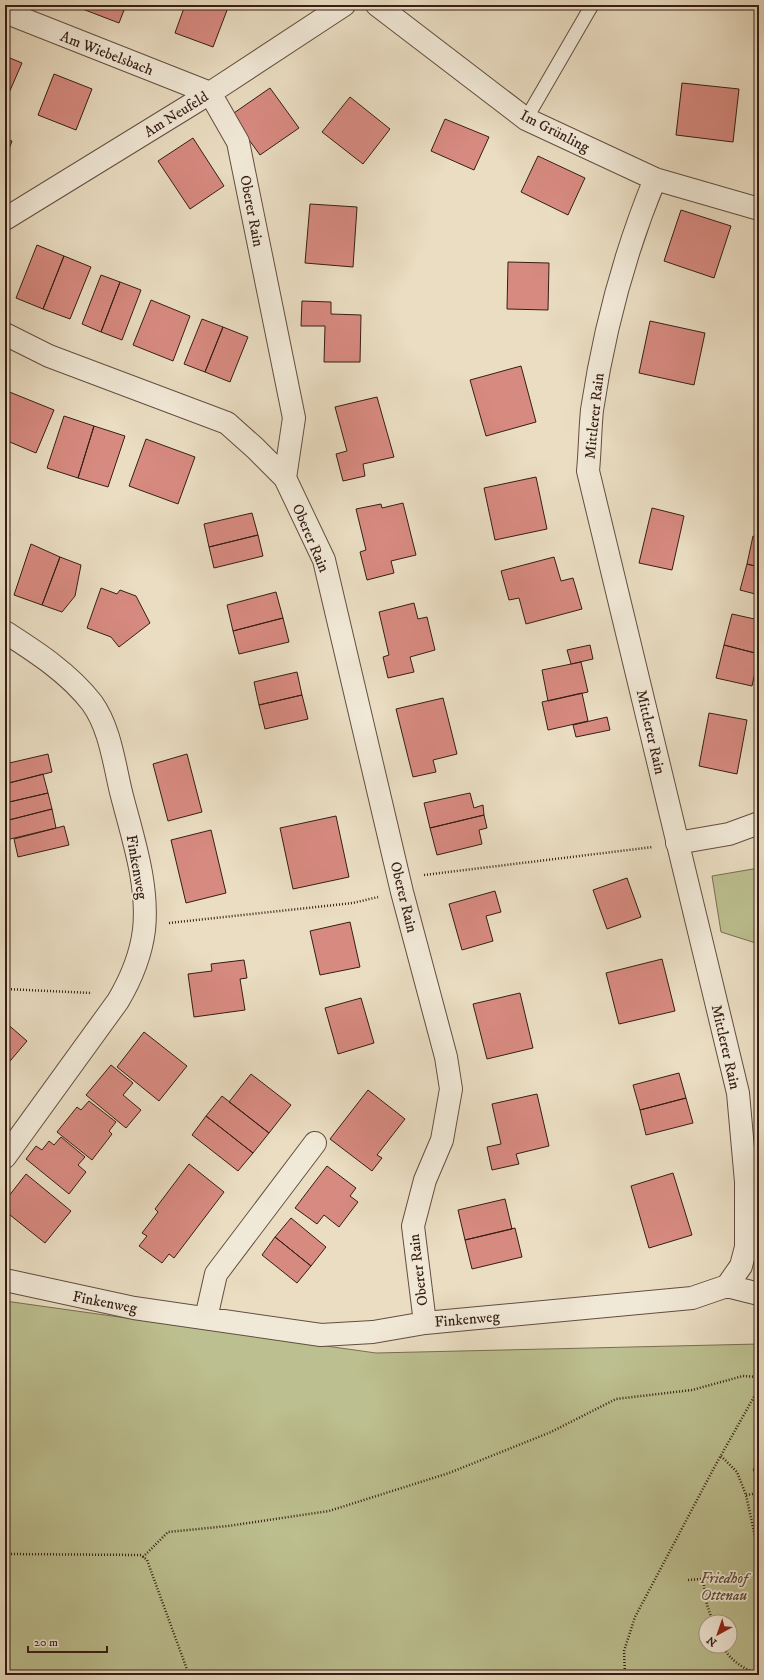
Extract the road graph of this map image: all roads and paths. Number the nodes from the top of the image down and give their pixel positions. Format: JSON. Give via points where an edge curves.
{"nodes":[{"id":1,"x":344,"y":5,"type":"edge"},
{"id":2,"x":377,"y":5,"type":"edge"},
{"id":3,"x":592,"y":5,"type":"edge"},
{"id":4,"x":5,"y":12,"type":"edge"},
{"id":5,"x":210,"y":93,"type":"junction"},
{"id":6,"x":526,"y":119,"type":"junction"},
{"id":7,"x":655,"y":179,"type":"junction"},
{"id":8,"x":759,"y":209,"type":"edge"},
{"id":9,"x":5,"y":219,"type":"edge"},
{"id":10,"x":5,"y":334,"type":"edge"},
{"id":11,"x":285,"y":478,"type":"junction"},
{"id":12,"x":5,"y":632,"type":"edge"},
{"id":13,"x":759,"y":823,"type":"edge"},
{"id":14,"x":677,"y":843,"type":"junction"},
{"id":15,"x":648,"y":848,"type":"dead end"},
{"id":16,"x":424,"y":875,"type":"dead end"},
{"id":17,"x":353,"y":903,"type":"dead end"},
{"id":18,"x":171,"y":922,"type":"dead end"},
{"id":19,"x":5,"y":989,"type":"edge"},
{"id":20,"x":87,"y":993,"type":"dead end"},
{"id":21,"x":315,"y":1143,"type":"dead end"},
{"id":22,"x":5,"y":1157,"type":"edge"},
{"id":23,"x":5,"y":1280,"type":"edge"},
{"id":24,"x":727,"y":1286,"type":"junction"},
{"id":25,"x":759,"y":1294,"type":"edge"},
{"id":26,"x":206,"y":1318,"type":"junction"},
{"id":27,"x":425,"y":1323,"type":"junction"},
{"id":28,"x":759,"y":1377,"type":"edge"},
{"id":29,"x":759,"y":1388,"type":"edge"},
{"id":30,"x":721,"y":1456,"type":"junction"},
{"id":31,"x":759,"y":1469,"type":"edge"},
{"id":32,"x":753,"y":1470,"type":"dead end"},
{"id":33,"x":759,"y":1493,"type":"edge"},
{"id":34,"x":746,"y":1495,"type":"junction"},
{"id":35,"x":5,"y":1554,"type":"edge"},
{"id":36,"x":759,"y":1555,"type":"edge"},
{"id":37,"x":143,"y":1556,"type":"junction"},
{"id":38,"x":759,"y":1574,"type":"edge"},
{"id":39,"x":703,"y":1579,"type":"junction"},
{"id":40,"x":688,"y":1580,"type":"dead end"},
{"id":41,"x":710,"y":1614,"type":"edge"},
{"id":42,"x":729,"y":1654,"type":"edge"},
{"id":43,"x":759,"y":1674,"type":"edge"},
{"id":44,"x":189,"y":1675,"type":"edge"},
{"id":45,"x":625,"y":1675,"type":"edge"}],
"edges":[{"from":1,"to":5,"type":"street","name":"Am Neufeld"},
{"from":2,"to":6,"type":"street","name":"Im Grünling"},
{"from":3,"to":6,"type":"lane"},
{"from":4,"to":5,"type":"street","name":"Am Wiebelsbach"},
{"from":5,"to":9,"type":"street","name":"Am Neufeld"},
{"from":5,"to":11,"type":"street","name":"Oberer Rain","via":[[238,142],[294,418]]},
{"from":6,"to":7,"type":"street","name":"Im Grünling"},
{"from":7,"to":8,"type":"street","name":"Im Grünling"},
{"from":7,"to":14,"type":"street","name":"Mittlerer Rain","via":[[637,222],[614,300],[592,412],[588,471]]},
{"from":10,"to":11,"type":"street","name":"Oberer Rain","via":[[49,356],[227,424]]},
{"from":11,"to":27,"type":"street","name":"Oberer Rain","via":[[324,560],[402,892],[446,1057],[451,1089],[442,1140],[425,1180],[413,1226]]},
{"from":12,"to":22,"type":"street","name":"Finkenweg","via":[[43,656],[77,687],[92,704],[106,729],[143,888],[144,928],[141,948],[118,1001]]},
{"from":13,"to":14,"type":"street","via":[[729,834]]},
{"from":14,"to":24,"type":"street","name":"Mittlerer Rain","via":[[738,1093],[746,1182],[746,1247],[741,1266]]},
{"from":15,"to":16,"type":"path"},
{"from":17,"to":18,"type":"path"},
{"from":19,"to":20,"type":"path"},
{"from":21,"to":26,"type":"street","via":[[216,1274]]},
{"from":23,"to":26,"type":"street","name":"Finkenweg","via":[[134,1308]]},
{"from":24,"to":25,"type":"street"},
{"from":24,"to":27,"type":"street","name":"Finkenweg","via":[[692,1298]]},
{"from":26,"to":27,"type":"street","name":"Finkenweg","via":[[321,1335],[373,1332]]},
{"from":28,"to":37,"type":"path","via":[[743,1376],[692,1390],[616,1399],[551,1432],[449,1473],[329,1511],[168,1532]]},
{"from":29,"to":30,"type":"path"},
{"from":30,"to":34,"type":"path","via":[[737,1472]]},
{"from":30,"to":45,"type":"path","via":[[636,1616],[624,1651]]},
{"from":31,"to":32,"type":"path"},
{"from":33,"to":34,"type":"path"},
{"from":34,"to":36,"type":"path"},
{"from":35,"to":37,"type":"path"},
{"from":37,"to":44,"type":"path","via":[[147,1560]]},
{"from":38,"to":39,"type":"path"},
{"from":39,"to":40,"type":"path"},
{"from":39,"to":41,"type":"path"},
{"from":42,"to":43,"type":"path","via":[[750,1672]]}]}
